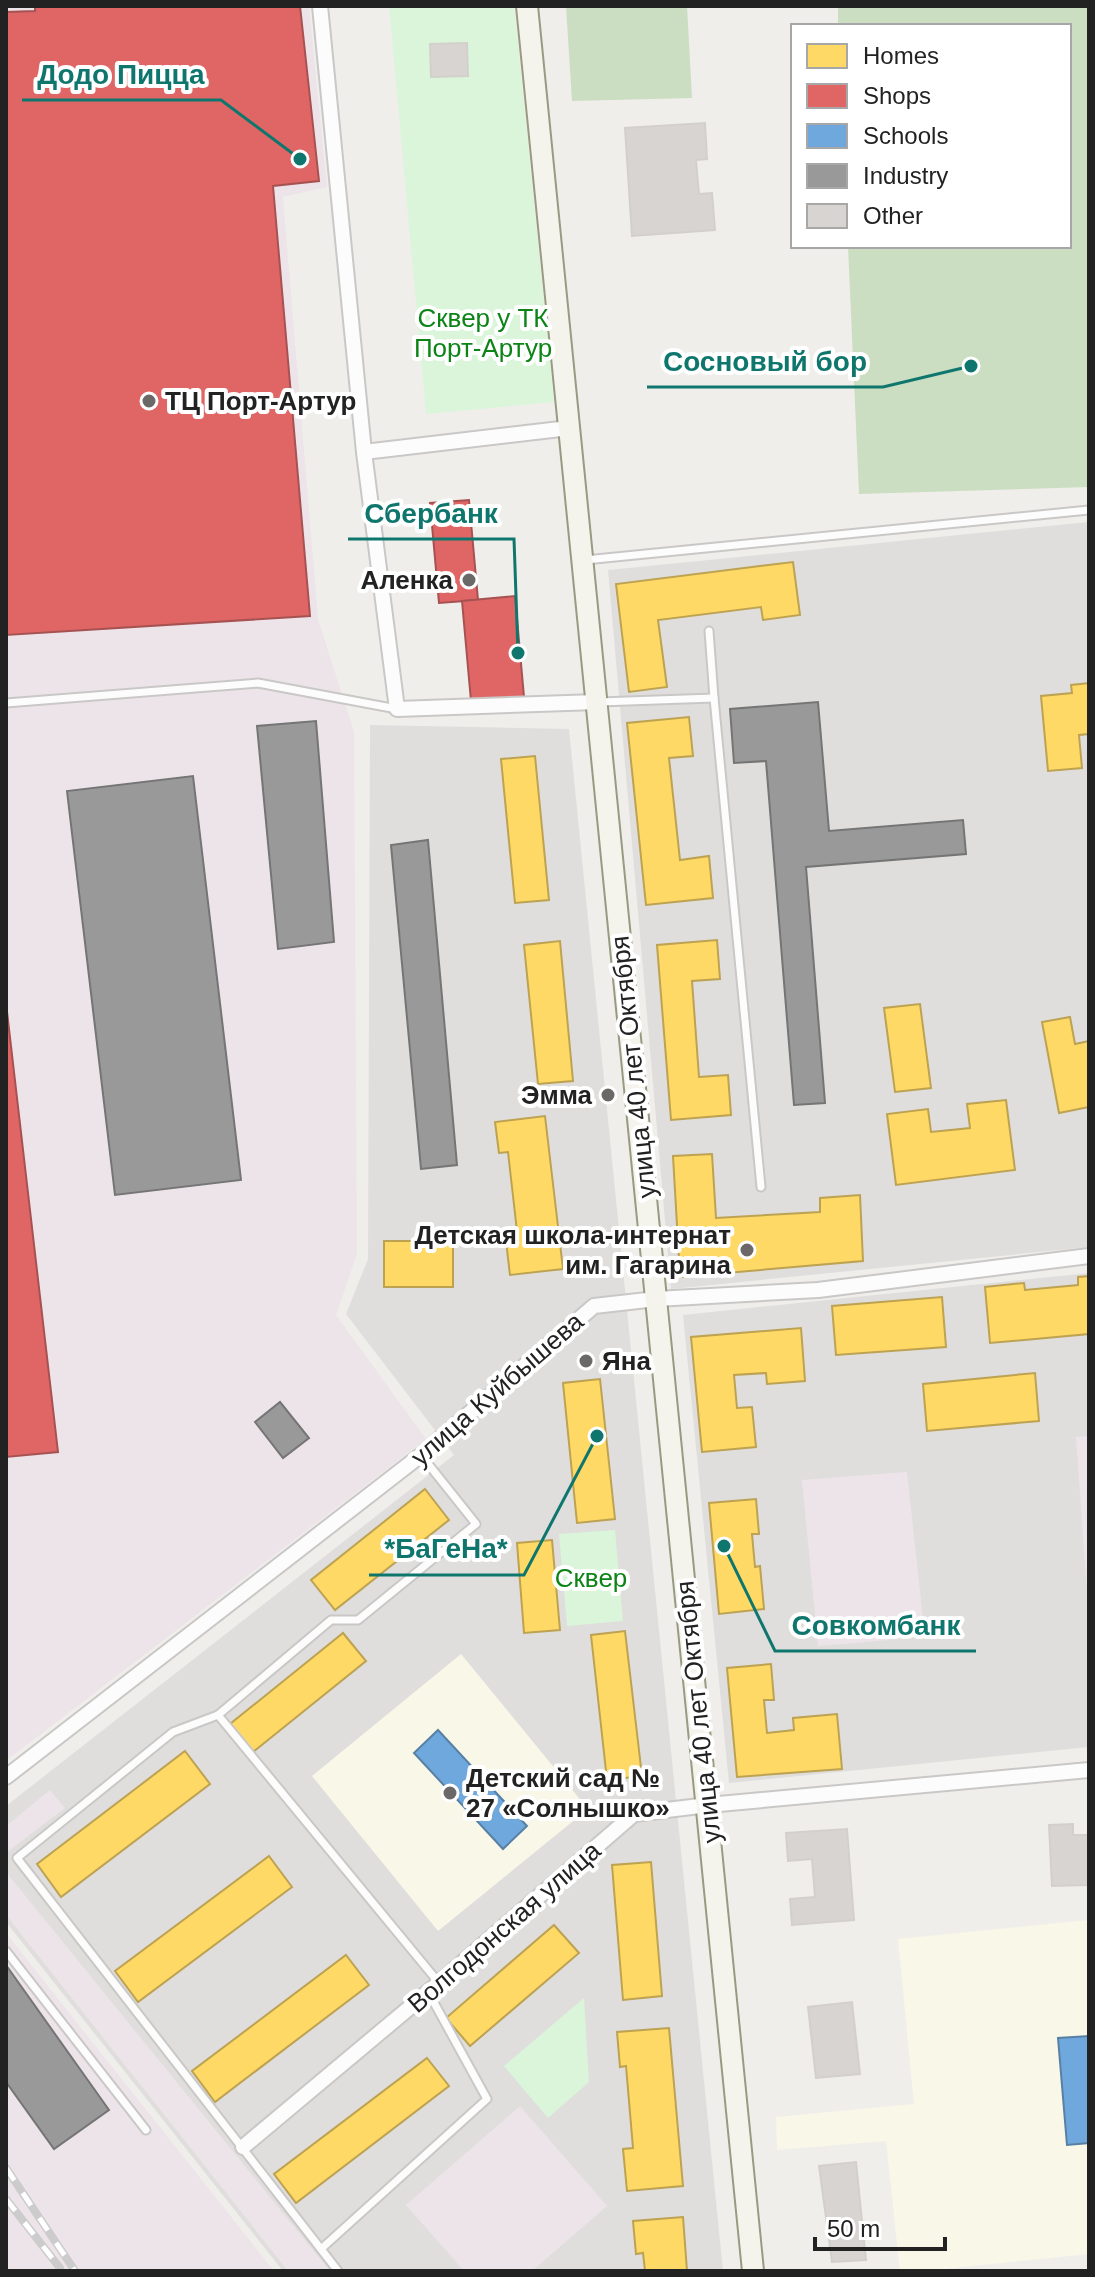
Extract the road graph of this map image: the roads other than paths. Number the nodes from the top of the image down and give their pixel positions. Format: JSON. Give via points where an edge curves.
{"nodes":[{"id":1,"x":320,"y":6,"type":"edge"},
{"id":2,"x":527,"y":6,"type":"edge"},
{"id":3,"x":569,"y":428,"type":"junction"},
{"id":4,"x":364,"y":452,"type":"junction"},
{"id":5,"x":1089,"y":510,"type":"edge"},
{"id":6,"x":583,"y":560,"type":"junction"},
{"id":7,"x":709,"y":631,"type":"dead end"},
{"id":8,"x":714,"y":698,"type":"junction"},
{"id":9,"x":597,"y":702,"type":"junction"},
{"id":10,"x":6,"y":703,"type":"edge"},
{"id":11,"x":397,"y":709,"type":"junction"},
{"id":12,"x":761,"y":1187,"type":"dead end"},
{"id":13,"x":1089,"y":1256,"type":"edge"},
{"id":14,"x":656,"y":1299,"type":"junction"},
{"id":15,"x":421,"y":1455,"type":"junction"},
{"id":16,"x":218,"y":1715,"type":"junction"},
{"id":17,"x":1089,"y":1770,"type":"edge"},
{"id":18,"x":6,"y":1777,"type":"edge"},
{"id":19,"x":708,"y":1805,"type":"junction"},
{"id":20,"x":6,"y":1951,"type":"edge"},
{"id":21,"x":439,"y":1983,"type":"junction"},
{"id":22,"x":146,"y":2130,"type":"dead end"},
{"id":23,"x":243,"y":2147,"type":"junction"},
{"id":24,"x":321,"y":2249,"type":"junction"},
{"id":25,"x":338,"y":2271,"type":"edge"},
{"id":26,"x":753,"y":2271,"type":"edge"}],
"edges":[{"from":1,"to":4,"type":"street"},
{"from":2,"to":3,"type":"main road","name":"улица 40 лет Октября"},
{"from":3,"to":4,"type":"street"},
{"from":3,"to":6,"type":"main road","name":"улица 40 лет Октября"},
{"from":4,"to":11,"type":"street"},
{"from":5,"to":6,"type":"lane"},
{"from":6,"to":9,"type":"main road","name":"улица 40 лет Октября"},
{"from":7,"to":8,"type":"lane"},
{"from":8,"to":9,"type":"lane"},
{"from":8,"to":12,"type":"lane"},
{"from":9,"to":11,"type":"street"},
{"from":9,"to":14,"type":"main road","name":"улица 40 лет Октября"},
{"from":10,"to":11,"type":"lane","via":[[258,683]]},
{"from":13,"to":14,"type":"street","name":"улица Куйбышева","via":[[818,1290]]},
{"from":14,"to":15,"type":"street","name":"улица Куйбышева","via":[[594,1306]]},
{"from":14,"to":19,"type":"main road","name":"улица 40 лет Октября"},
{"from":15,"to":16,"type":"lane","via":[[476,1524],[358,1620],[331,1620]]},
{"from":15,"to":18,"type":"street","name":"улица Куйбышева"},
{"from":16,"to":21,"type":"lane"},
{"from":16,"to":23,"type":"lane","via":[[173,1732],[17,1858]]},
{"from":17,"to":19,"type":"street","name":"Волгодонская улица"},
{"from":19,"to":21,"type":"street","name":"Волгодонская улица","via":[[634,1814]]},
{"from":19,"to":26,"type":"main road","name":"улица 40 лет Октября"},
{"from":20,"to":22,"type":"lane"},
{"from":21,"to":23,"type":"street","name":"Волгодонская улица"},
{"from":21,"to":24,"type":"lane","via":[[432,1999],[487,2099]]},
{"from":23,"to":24,"type":"lane"},
{"from":24,"to":25,"type":"lane"}]}
